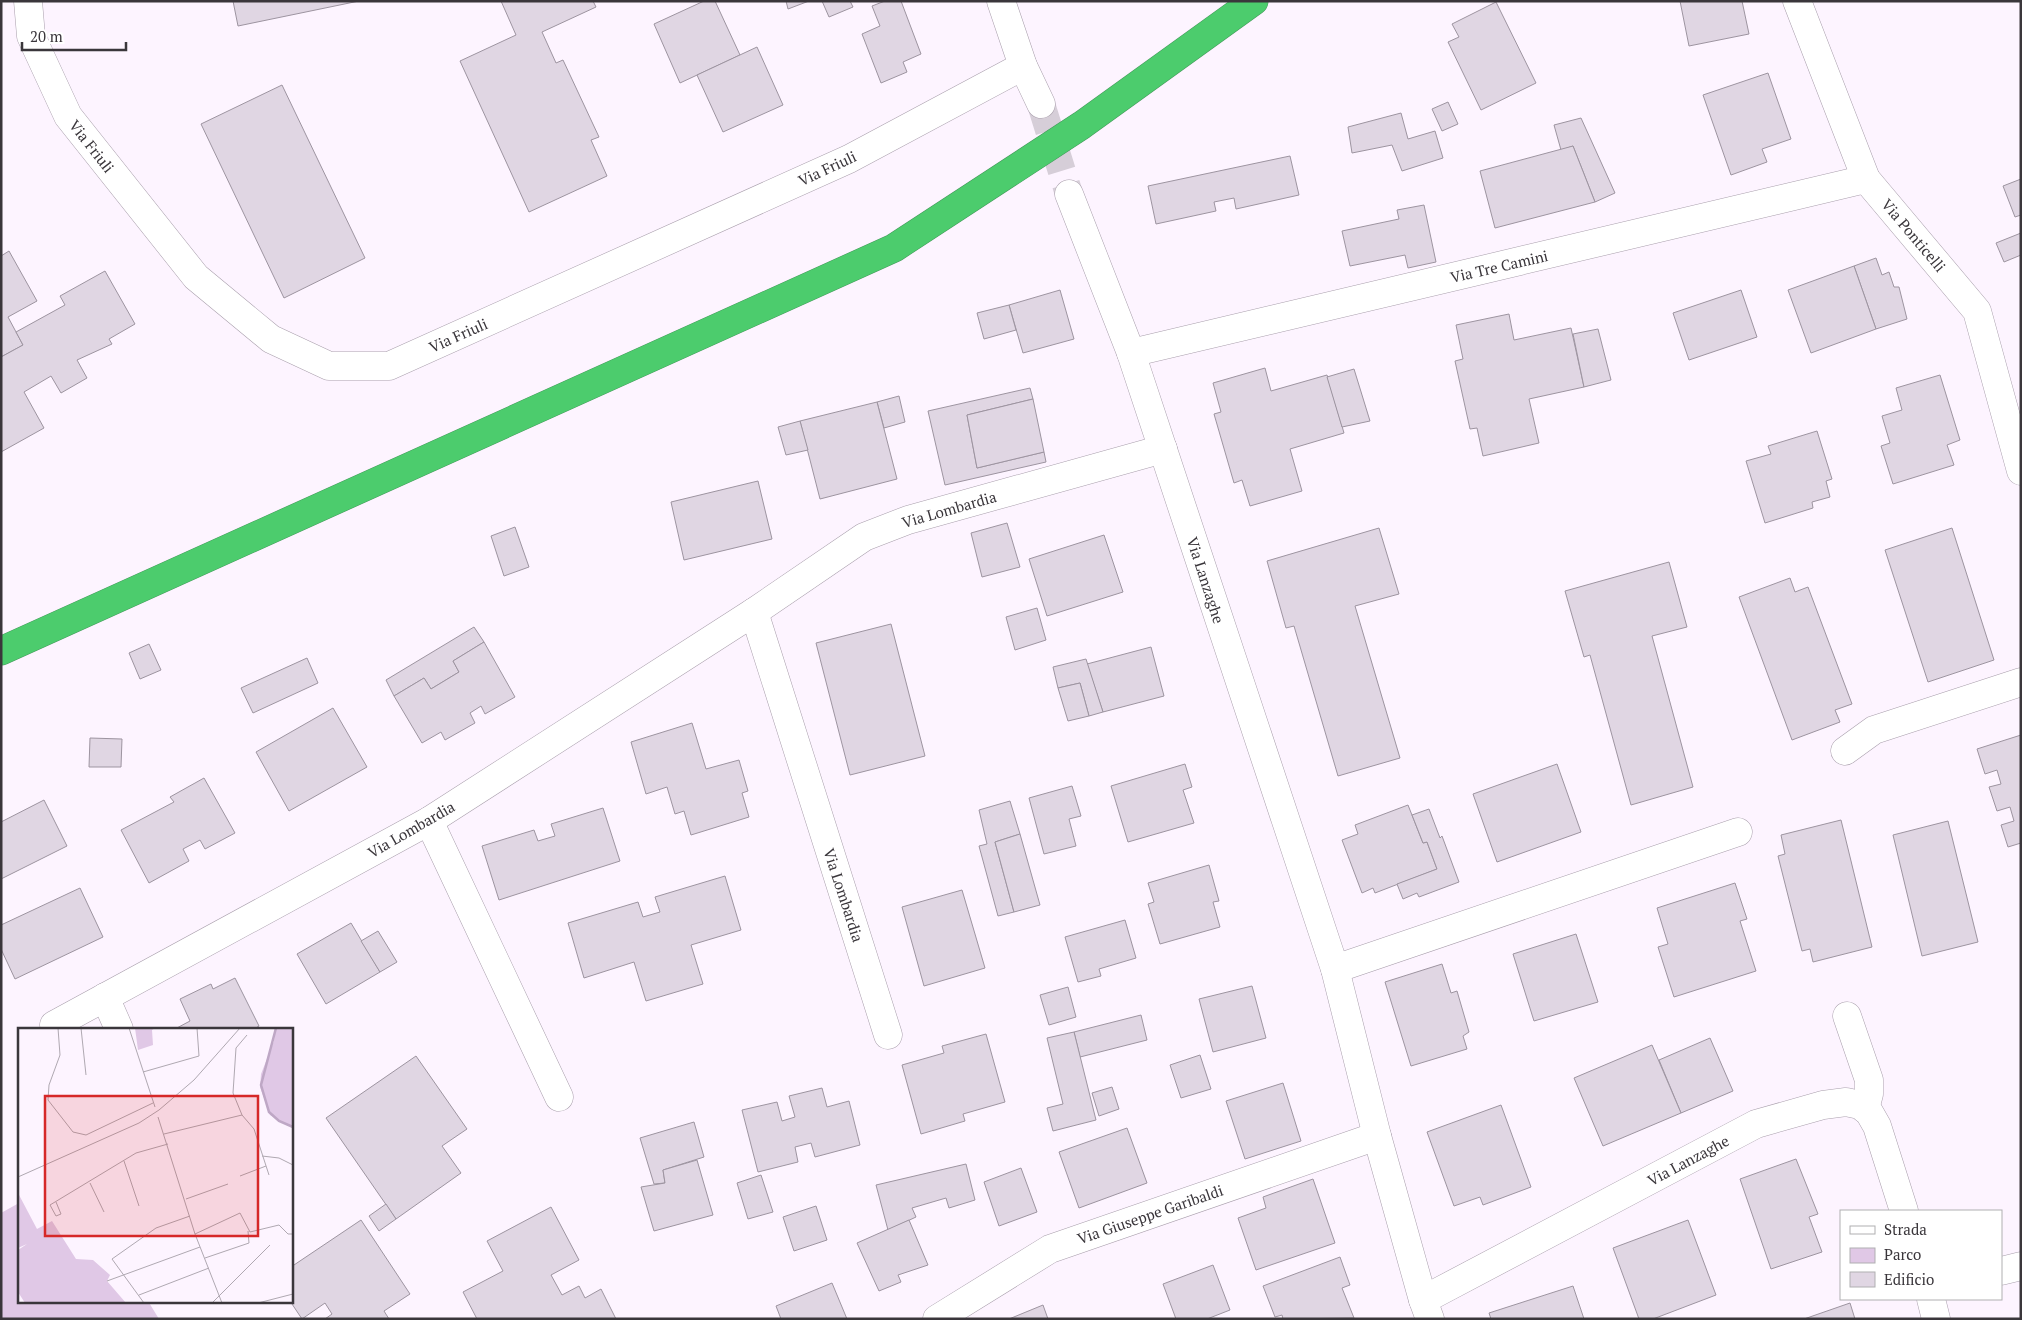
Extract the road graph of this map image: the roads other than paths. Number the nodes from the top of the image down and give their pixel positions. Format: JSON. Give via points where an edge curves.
{"nodes":[{"id":1,"x":28,"y":1,"type":"edge"},
{"id":2,"x":1001,"y":1,"type":"edge"},
{"id":3,"x":1254,"y":1,"type":"edge"},
{"id":4,"x":1797,"y":1,"type":"edge"},
{"id":5,"x":1023,"y":66,"type":"junction"},
{"id":6,"x":1041,"y":104,"type":"tunnel mouth"},
{"id":7,"x":1866,"y":179,"type":"junction"},
{"id":8,"x":1069,"y":194,"type":"tunnel mouth"},
{"id":9,"x":1131,"y":353,"type":"junction"},
{"id":10,"x":1163,"y":449,"type":"junction"},
{"id":11,"x":2021,"y":471,"type":"edge"},
{"id":12,"x":754,"y":612,"type":"junction"},
{"id":13,"x":1,"y":651,"type":"edge"},
{"id":14,"x":2021,"y":682,"type":"edge"},
{"id":15,"x":1845,"y":751,"type":"dead end"},
{"id":16,"x":429,"y":822,"type":"junction"},
{"id":17,"x":1738,"y":832,"type":"dead end"},
{"id":18,"x":1335,"y":969,"type":"junction"},
{"id":19,"x":105,"y":997,"type":"junction"},
{"id":20,"x":1847,"y":1016,"type":"dead end"},
{"id":21,"x":55,"y":1027,"type":"edge"},
{"id":22,"x":119,"y":1028,"type":"edge"},
{"id":23,"x":888,"y":1035,"type":"dead end"},
{"id":24,"x":559,"y":1097,"type":"dead end"},
{"id":25,"x":1865,"y":1109,"type":"junction"},
{"id":26,"x":1377,"y":1136,"type":"junction"},
{"id":27,"x":1904,"y":1210,"type":"edge"},
{"id":28,"x":2021,"y":1266,"type":"edge"},
{"id":29,"x":2002,"y":1271,"type":"edge"},
{"id":30,"x":1931,"y":1300,"type":"edge"},
{"id":31,"x":1426,"y":1309,"type":"edge"},
{"id":32,"x":937,"y":1319,"type":"edge"},
{"id":33,"x":1936,"y":1319,"type":"edge"}],
"edges":[{"from":1,"to":5,"type":"street","name":"Via Friuli","via":[[31,36],[68,116],[196,278],[271,339],[329,366],[389,366],[849,159]]},
{"from":2,"to":5,"type":"street"},
{"from":3,"to":13,"type":"highway","via":[[1082,125],[894,248]]},
{"from":4,"to":7,"type":"street","name":"Via Ponticelli"},
{"from":5,"to":6,"type":"street"},
{"from":7,"to":9,"type":"street","name":"Via Tre Camini"},
{"from":7,"to":11,"type":"street","name":"Via Ponticelli","via":[[1977,311]]},
{"from":8,"to":9,"type":"street","name":"Via Lanzaghe"},
{"from":9,"to":10,"type":"street","name":"Via Lanzaghe"},
{"from":10,"to":12,"type":"street","name":"Via Lombardia","via":[[908,520],[864,537]]},
{"from":10,"to":18,"type":"street","name":"Via Lanzaghe"},
{"from":12,"to":16,"type":"street","name":"Via Lombardia"},
{"from":12,"to":23,"type":"street","name":"Via Lombardia"},
{"from":14,"to":15,"type":"street","via":[[1874,730]]},
{"from":16,"to":19,"type":"street","name":"Via Lombardia"},
{"from":16,"to":24,"type":"street"},
{"from":17,"to":18,"type":"street"},
{"from":18,"to":26,"type":"street","name":"Via Lanzaghe"},
{"from":19,"to":21,"type":"street","name":"Via Lombardia"},
{"from":19,"to":22,"type":"street"},
{"from":20,"to":25,"type":"street","via":[[1869,1080]]},
{"from":25,"to":27,"type":"street","via":[[1878,1126]]},
{"from":25,"to":31,"type":"street","name":"Via Lanzaghe","via":[[1846,1102],[1823,1105],[1756,1124]]},
{"from":26,"to":31,"type":"street","name":"Via Lanzaghe"},
{"from":26,"to":32,"type":"street","name":"Via Giuseppe Garibaldi","via":[[1050,1249]]},
{"from":28,"to":29,"type":"street"},
{"from":30,"to":33,"type":"street"}]}
